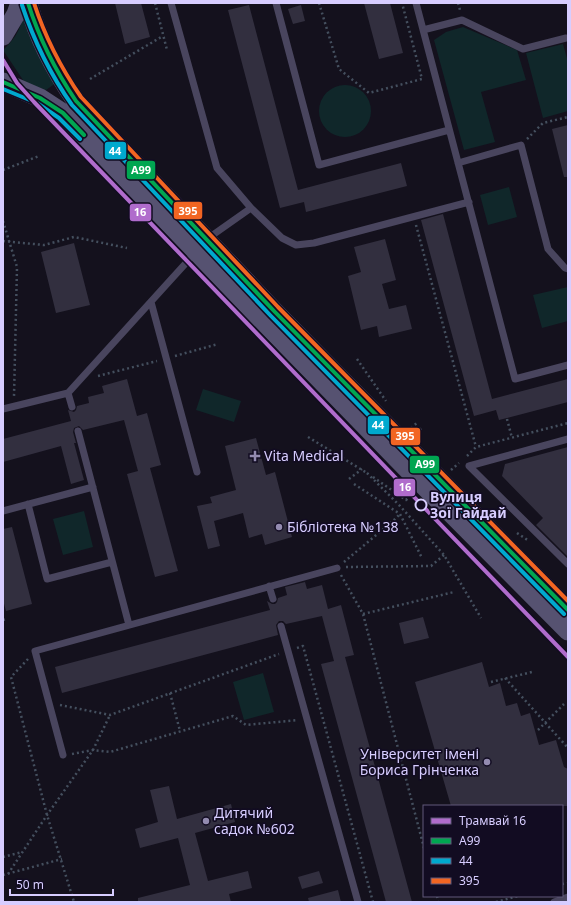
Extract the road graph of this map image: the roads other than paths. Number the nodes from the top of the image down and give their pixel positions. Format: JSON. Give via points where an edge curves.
{"nodes":[{"id":1,"x":20,"y":3,"type":"edge"},
{"id":2,"x":28,"y":3,"type":"edge"},
{"id":3,"x":171,"y":3,"type":"edge"},
{"id":4,"x":276,"y":3,"type":"edge"},
{"id":5,"x":416,"y":3,"type":"edge"},
{"id":6,"x":423,"y":30,"type":"junction"},
{"id":7,"x":3,"y":36,"type":"edge"},
{"id":8,"x":566,"y":38,"type":"dead end"},
{"id":9,"x":3,"y":82,"type":"edge"},
{"id":10,"x":449,"y":130,"type":"junction"},
{"id":11,"x":458,"y":163,"type":"junction"},
{"id":12,"x":468,"y":202,"type":"junction"},
{"id":13,"x":251,"y":208,"type":"junction"},
{"id":14,"x":202,"y":246,"type":"junction"},
{"id":15,"x":568,"y":269,"type":"edge"},
{"id":16,"x":150,"y":302,"type":"junction"},
{"id":17,"x":568,"y":364,"type":"edge"},
{"id":18,"x":68,"y":392,"type":"junction"},
{"id":19,"x":72,"y":407,"type":"dead end"},
{"id":20,"x":3,"y":409,"type":"edge"},
{"id":21,"x":78,"y":431,"type":"dead end"},
{"id":22,"x":568,"y":439,"type":"edge"},
{"id":23,"x":197,"y":472,"type":"dead end"},
{"id":24,"x":93,"y":487,"type":"junction"},
{"id":25,"x":28,"y":504,"type":"junction"},
{"id":26,"x":3,"y":511,"type":"edge"},
{"id":27,"x":112,"y":562,"type":"junction"},
{"id":28,"x":568,"y":564,"type":"edge"},
{"id":29,"x":337,"y":568,"type":"road end"},
{"id":30,"x":269,"y":586,"type":"junction"},
{"id":31,"x":273,"y":599,"type":"dead end"},
{"id":32,"x":566,"y":604,"type":"edge"},
{"id":33,"x":129,"y":625,"type":"junction"},
{"id":34,"x":281,"y":626,"type":"dead end"},
{"id":35,"x":568,"y":630,"type":"edge"},
{"id":36,"x":64,"y":756,"type":"road end"},
{"id":37,"x":568,"y":898,"type":"edge"},
{"id":38,"x":358,"y":902,"type":"edge"},
{"id":39,"x":554,"y":902,"type":"edge"}],
"edges":[{"from":1,"to":7,"type":"main road"},
{"from":2,"to":14,"type":"main road","via":[[48,54],[76,101]]},
{"from":3,"to":13,"type":"lane","via":[[217,168]]},
{"from":4,"to":10,"type":"lane","via":[[319,165]]},
{"from":5,"to":6,"type":"lane"},
{"from":6,"to":8,"type":"lane","via":[[462,20],[523,49]]},
{"from":6,"to":10,"type":"lane"},
{"from":9,"to":14,"type":"main road","via":[[40,98],[63,114]]},
{"from":10,"to":11,"type":"lane"},
{"from":11,"to":12,"type":"lane"},
{"from":11,"to":15,"type":"lane","via":[[521,145],[548,249]]},
{"from":12,"to":13,"type":"lane","via":[[314,243],[296,245],[282,238]]},
{"from":12,"to":17,"type":"lane","via":[[515,379]]},
{"from":13,"to":14,"type":"lane"},
{"from":14,"to":16,"type":"lane"},
{"from":14,"to":32,"type":"main road","via":[[279,316]]},
{"from":14,"to":35,"type":"main road","via":[[396,458]]},
{"from":16,"to":18,"type":"lane"},
{"from":16,"to":23,"type":"lane"},
{"from":18,"to":19,"type":"lane"},
{"from":18,"to":20,"type":"lane"},
{"from":21,"to":24,"type":"lane"},
{"from":22,"to":28,"type":"lane","via":[[469,466]]},
{"from":24,"to":25,"type":"lane"},
{"from":24,"to":27,"type":"lane"},
{"from":25,"to":26,"type":"lane"},
{"from":25,"to":27,"type":"lane","via":[[47,580]]},
{"from":27,"to":33,"type":"lane"},
{"from":29,"to":30,"type":"lane"},
{"from":30,"to":31,"type":"lane"},
{"from":30,"to":33,"type":"lane"},
{"from":33,"to":36,"type":"lane","via":[[36,651]]},
{"from":34,"to":38,"type":"lane"},
{"from":37,"to":39,"type":"lane"}]}
